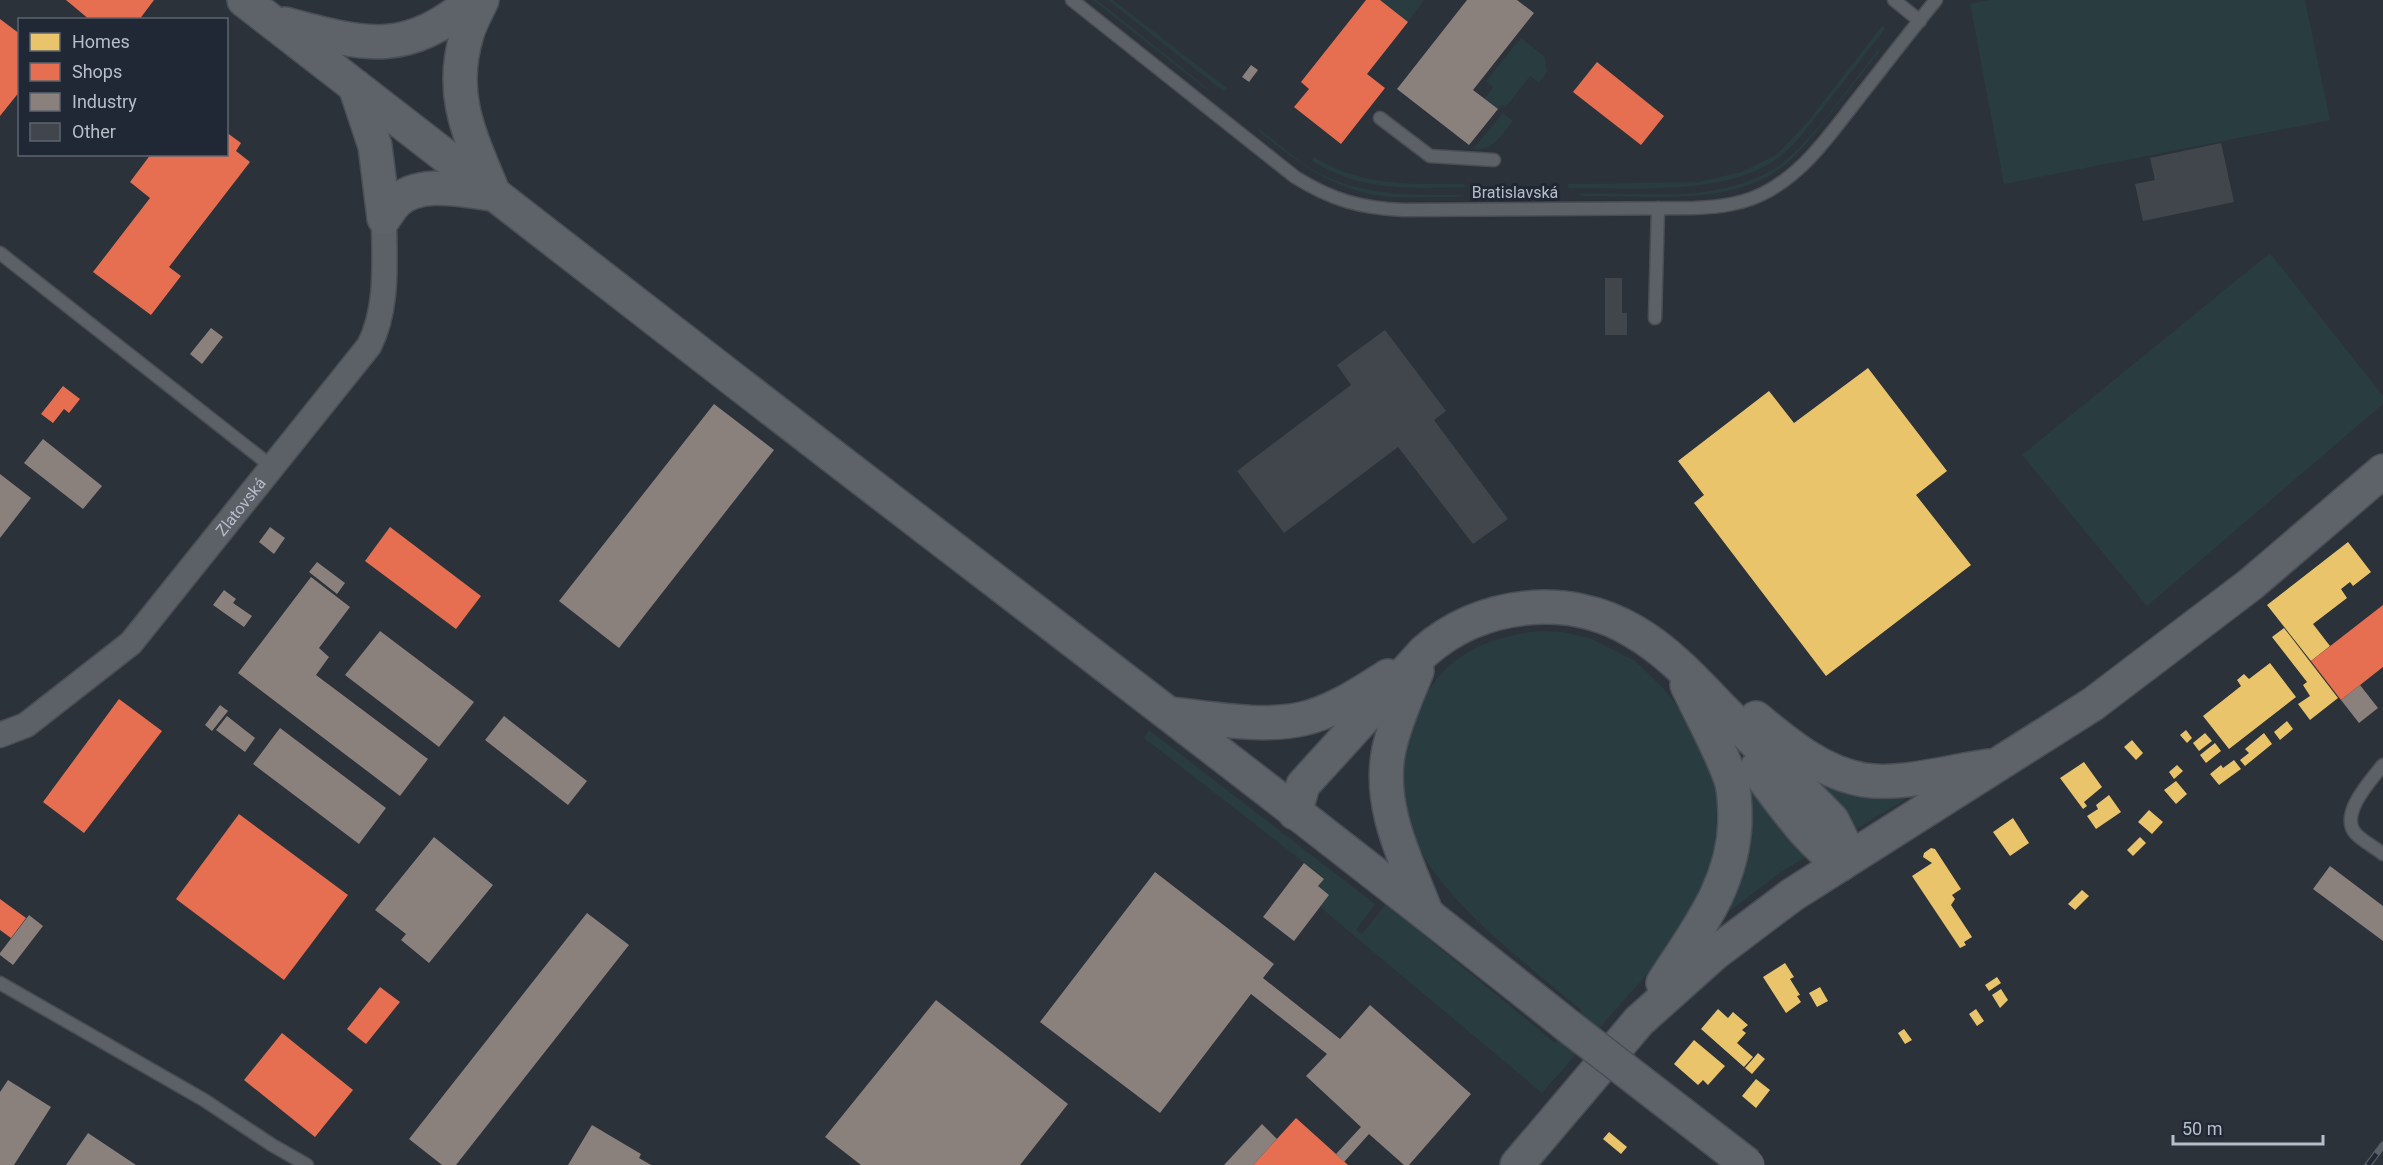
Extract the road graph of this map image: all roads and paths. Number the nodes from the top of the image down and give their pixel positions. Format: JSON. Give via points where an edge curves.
{"nodes":[{"id":1,"x":244,"y":0,"type":"edge"},
{"id":2,"x":473,"y":0,"type":"edge"},
{"id":3,"x":482,"y":0,"type":"edge"},
{"id":4,"x":1072,"y":0,"type":"edge"},
{"id":5,"x":1894,"y":0,"type":"edge"},
{"id":6,"x":1936,"y":0,"type":"edge"},
{"id":7,"x":271,"y":21,"type":"junction"},
{"id":8,"x":1920,"y":21,"type":"junction"},
{"id":9,"x":355,"y":86,"type":"junction"},
{"id":10,"x":1380,"y":118,"type":"dead end"},
{"id":11,"x":1494,"y":160,"type":"dead end"},
{"id":12,"x":494,"y":194,"type":"junction"},
{"id":13,"x":1658,"y":208,"type":"junction"},
{"id":14,"x":384,"y":218,"type":"junction"},
{"id":15,"x":0,"y":253,"type":"edge"},
{"id":16,"x":1655,"y":318,"type":"dead end"},
{"id":17,"x":271,"y":466,"type":"junction"},
{"id":18,"x":2383,"y":471,"type":"edge"},
{"id":19,"x":1424,"y":652,"type":"junction"},
{"id":20,"x":1678,"y":664,"type":"junction"},
{"id":21,"x":1169,"y":714,"type":"junction"},
{"id":22,"x":0,"y":735,"type":"edge"},
{"id":23,"x":2001,"y":764,"type":"junction"},
{"id":24,"x":2383,"y":765,"type":"edge"},
{"id":25,"x":1295,"y":813,"type":"junction"},
{"id":26,"x":2383,"y":854,"type":"edge"},
{"id":27,"x":1841,"y":864,"type":"junction"},
{"id":28,"x":1426,"y":912,"type":"junction"},
{"id":29,"x":0,"y":983,"type":"edge"},
{"id":30,"x":1638,"y":1021,"type":"junction"},
{"id":31,"x":307,"y":1165,"type":"edge"},
{"id":32,"x":1517,"y":1165,"type":"edge"},
{"id":33,"x":1748,"y":1165,"type":"edge"}],
"edges":[{"from":1,"to":7,"type":"main road"},
{"from":2,"to":7,"type":"main road","via":[[434,29],[403,41],[374,44],[345,40]]},
{"from":3,"to":12,"type":"main road","via":[[460,60],[459,92],[465,122]]},
{"from":4,"to":13,"type":"lane","name":"Bratislavská","via":[[1295,177],[1330,197],[1403,210]]},
{"from":5,"to":8,"type":"lane"},
{"from":6,"to":8,"type":"lane","name":"Bratislavská"},
{"from":7,"to":9,"type":"main road"},
{"from":8,"to":13,"type":"lane","name":"Bratislavská","via":[[1813,156],[1787,179],[1768,192],[1731,205]]},
{"from":9,"to":12,"type":"main road"},
{"from":9,"to":14,"type":"main road","via":[[375,146]]},
{"from":10,"to":11,"type":"lane","via":[[1430,156]]},
{"from":12,"to":14,"type":"main road","via":[[438,188],[416,191],[397,201]]},
{"from":12,"to":21,"type":"main road"},
{"from":13,"to":16,"type":"lane"},
{"from":14,"to":17,"type":"street","name":"Zlatovská","via":[[383,291],[376,331],[369,346]]},
{"from":15,"to":17,"type":"lane"},
{"from":17,"to":22,"type":"street","name":"Zlatovská","via":[[131,643],[26,725]]},
{"from":18,"to":23,"type":"main road","via":[[2251,584],[2092,704]]},
{"from":19,"to":20,"type":"main road","via":[[1437,640],[1475,620],[1519,609],[1556,608],[1615,621]]},
{"from":19,"to":21,"type":"main road","via":[[1357,696],[1302,719],[1245,721]]},
{"from":19,"to":25,"type":"main road","via":[[1322,800]]},
{"from":19,"to":28,"type":"main road","via":[[1394,731],[1386,790],[1395,833]]},
{"from":20,"to":23,"type":"main road","via":[[1731,697],[1806,756],[1864,780],[1903,780]]},
{"from":20,"to":27,"type":"main road","via":[[1832,820],[1842,840]]},
{"from":20,"to":30,"type":"main road","via":[[1731,779],[1736,807],[1734,847],[1712,907]]},
{"from":21,"to":25,"type":"main road"},
{"from":23,"to":27,"type":"main road"},
{"from":24,"to":26,"type":"lane","via":[[2351,811],[2350,824],[2356,834]]},
{"from":25,"to":28,"type":"main road"},
{"from":27,"to":30,"type":"main road","via":[[1730,941]]},
{"from":28,"to":33,"type":"main road","bridge":true},
{"from":29,"to":31,"type":"lane","via":[[204,1100]]},
{"from":30,"to":32,"type":"main road"}]}
